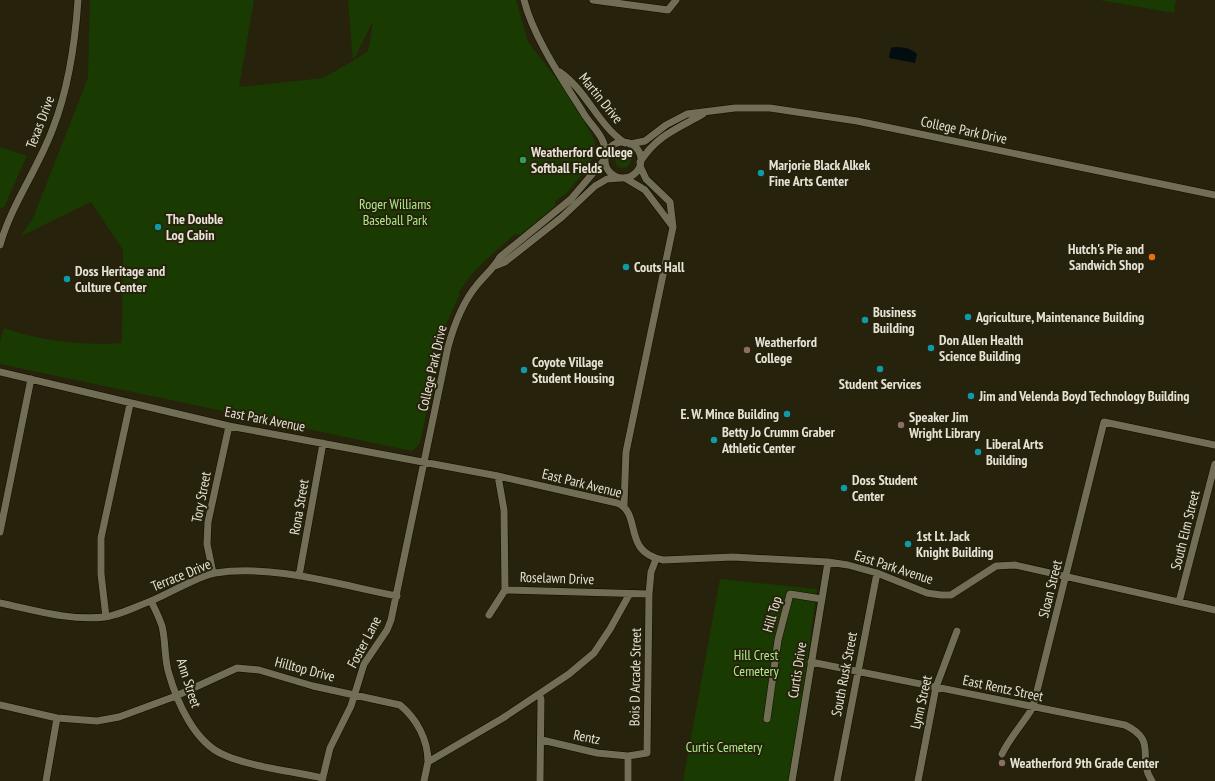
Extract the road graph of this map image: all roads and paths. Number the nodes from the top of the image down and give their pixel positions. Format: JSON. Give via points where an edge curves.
{"nodes":[{"id":1,"x":78,"y":0,"type":"edge"},
{"id":2,"x":524,"y":0,"type":"edge"},
{"id":3,"x":593,"y":0,"type":"edge"},
{"id":4,"x":676,"y":0,"type":"edge"},
{"id":5,"x":557,"y":69,"type":"junction"},
{"id":6,"x":707,"y":112,"type":"junction"},
{"id":7,"x":627,"y":144,"type":"junction"},
{"id":8,"x":606,"y":156,"type":"junction"},
{"id":9,"x":640,"y":164,"type":"junction"},
{"id":10,"x":623,"y":178,"type":"junction"},
{"id":11,"x":1215,"y":195,"type":"edge"},
{"id":12,"x":673,"y":227,"type":"junction"},
{"id":13,"x":0,"y":245,"type":"edge"},
{"id":14,"x":495,"y":266,"type":"junction"},
{"id":15,"x":0,"y":372,"type":"edge"},
{"id":16,"x":31,"y":379,"type":"junction"},
{"id":17,"x":130,"y":404,"type":"junction"},
{"id":18,"x":229,"y":426,"type":"junction"},
{"id":19,"x":323,"y":443,"type":"junction"},
{"id":20,"x":1215,"y":445,"type":"edge"},
{"id":21,"x":424,"y":463,"type":"junction"},
{"id":22,"x":1215,"y":464,"type":"edge"},
{"id":23,"x":498,"y":476,"type":"junction"},
{"id":24,"x":624,"y":505,"type":"junction"},
{"id":25,"x":0,"y":532,"type":"edge"},
{"id":26,"x":656,"y":559,"type":"junction"},
{"id":27,"x":828,"y":562,"type":"junction"},
{"id":28,"x":877,"y":573,"type":"junction"},
{"id":29,"x":213,"y":574,"type":"junction"},
{"id":30,"x":299,"y":576,"type":"junction"},
{"id":31,"x":1066,"y":578,"type":"junction"},
{"id":32,"x":505,"y":590,"type":"junction"},
{"id":33,"x":649,"y":594,"type":"junction"},
{"id":34,"x":629,"y":595,"type":"junction"},
{"id":35,"x":397,"y":596,"type":"junction"},
{"id":36,"x":822,"y":599,"type":"junction"},
{"id":37,"x":151,"y":600,"type":"junction"},
{"id":38,"x":1179,"y":602,"type":"junction"},
{"id":39,"x":0,"y":603,"type":"edge"},
{"id":40,"x":1215,"y":610,"type":"edge"},
{"id":41,"x":489,"y":615,"type":"dead end"},
{"id":42,"x":106,"y":617,"type":"junction"},
{"id":43,"x":957,"y":631,"type":"dead end"},
{"id":44,"x":811,"y":662,"type":"junction"},
{"id":45,"x":858,"y":671,"type":"junction"},
{"id":46,"x":936,"y":687,"type":"junction"},
{"id":47,"x":540,"y":694,"type":"junction"},
{"id":48,"x":355,"y":695,"type":"junction"},
{"id":49,"x":176,"y":696,"type":"junction"},
{"id":50,"x":0,"y":705,"type":"edge"},
{"id":51,"x":1033,"y":707,"type":"junction"},
{"id":52,"x":57,"y":718,"type":"junction"},
{"id":53,"x":767,"y":719,"type":"dead end"},
{"id":54,"x":542,"y":740,"type":"junction"},
{"id":55,"x":1002,"y":754,"type":"dead end"},
{"id":56,"x":628,"y":756,"type":"junction"},
{"id":57,"x":428,"y":762,"type":"junction"},
{"id":58,"x":323,"y":779,"type":"edge"},
{"id":59,"x":46,"y":781,"type":"edge"},
{"id":60,"x":424,"y":781,"type":"edge"},
{"id":61,"x":540,"y":781,"type":"edge"},
{"id":62,"x":628,"y":781,"type":"edge"},
{"id":63,"x":792,"y":781,"type":"edge"},
{"id":64,"x":837,"y":781,"type":"edge"},
{"id":65,"x":918,"y":781,"type":"edge"},
{"id":66,"x":1152,"y":781,"type":"edge"}],
"edges":[{"from":1,"to":13,"type":"street","name":"Texas Drive","via":[[72,61],[53,129],[22,189]]},
{"from":2,"to":5,"type":"street","name":"Martin Drive","via":[[532,22]]},
{"from":3,"to":4,"type":"street","via":[[668,10]]},
{"from":5,"to":7,"type":"street","name":"Martin Drive","via":[[570,79],[609,130]]},
{"from":5,"to":8,"type":"street","name":"Martin Drive","via":[[587,119],[603,137]]},
{"from":6,"to":7,"type":"street","name":"College Park Drive","via":[[687,114],[666,125],[645,142]]},
{"from":6,"to":9,"type":"street","name":"College Park Drive","via":[[662,136],[648,150]]},
{"from":6,"to":11,"type":"street","name":"College Park Drive","via":[[754,107],[857,121]]},
{"from":7,"to":8,"type":"street","via":[[612,146]]},
{"from":7,"to":9,"type":"street","via":[[639,154]]},
{"from":8,"to":10,"type":"street","via":[[608,170],[616,177]]},
{"from":8,"to":14,"type":"street","name":"College Park Drive","via":[[572,199],[500,257]]},
{"from":9,"to":10,"type":"street","via":[[632,176]]},
{"from":9,"to":12,"type":"street","via":[[646,180],[670,202]]},
{"from":10,"to":12,"type":"street","via":[[645,190]]},
{"from":10,"to":14,"type":"street","name":"College Park Drive","via":[[607,179],[595,186],[562,217],[505,262]]},
{"from":12,"to":24,"type":"street","via":[[626,452]]},
{"from":14,"to":21,"type":"street","name":"College Park Drive","via":[[476,286],[460,311],[453,329]]},
{"from":15,"to":16,"type":"street","name":"East Park Avenue"},
{"from":16,"to":17,"type":"street","name":"East Park Avenue"},
{"from":16,"to":25,"type":"street"},
{"from":17,"to":18,"type":"street","name":"East Park Avenue"},
{"from":17,"to":42,"type":"street","via":[[101,538],[101,574]]},
{"from":18,"to":19,"type":"street","name":"East Park Avenue"},
{"from":18,"to":29,"type":"street","name":"Tory Street","via":[[208,522],[207,544]]},
{"from":19,"to":21,"type":"street","name":"East Park Avenue"},
{"from":19,"to":30,"type":"street","name":"Rona Street"},
{"from":20,"to":31,"type":"street","name":"Sloan Street","via":[[1104,422]]},
{"from":21,"to":23,"type":"street","name":"East Park Avenue"},
{"from":21,"to":35,"type":"street","name":"Foster Lane"},
{"from":22,"to":38,"type":"street","name":"South Elm Street"},
{"from":23,"to":24,"type":"street","name":"East Park Avenue"},
{"from":23,"to":32,"type":"street","name":"Roselawn Drive","via":[[504,510]]},
{"from":24,"to":26,"type":"street","name":"East Park Avenue","via":[[638,545],[642,551]]},
{"from":26,"to":27,"type":"street","name":"East Park Avenue","via":[[733,557]]},
{"from":26,"to":33,"type":"street","name":"Bois D Arcade Street","via":[[651,572]]},
{"from":27,"to":28,"type":"street","name":"East Park Avenue"},
{"from":27,"to":36,"type":"street","name":"Curtis Drive"},
{"from":28,"to":31,"type":"street","name":"East Park Avenue","via":[[927,593],[941,595],[951,595],[996,566],[1015,565]]},
{"from":28,"to":45,"type":"street","name":"South Rusk Street"},
{"from":29,"to":30,"type":"street","name":"Terrace Drive","via":[[238,571]]},
{"from":29,"to":37,"type":"street","name":"Terrace Drive"},
{"from":30,"to":35,"type":"street","name":"Terrace Drive"},
{"from":31,"to":38,"type":"street","name":"East Park Avenue"},
{"from":31,"to":51,"type":"street","name":"Sloan Street"},
{"from":32,"to":34,"type":"street","name":"Roselawn Drive"},
{"from":32,"to":41,"type":"street"},
{"from":33,"to":34,"type":"street","name":"Roselawn Drive"},
{"from":33,"to":56,"type":"street","name":"Bois D Arcade Street","via":[[646,753]]},
{"from":34,"to":47,"type":"street","via":[[594,653]]},
{"from":35,"to":48,"type":"street","name":"Foster Lane","via":[[387,630],[364,664]]},
{"from":36,"to":44,"type":"street","name":"Curtis Drive"},
{"from":36,"to":53,"type":"street","name":"Hill Top","via":[[790,594],[778,640]]},
{"from":37,"to":42,"type":"street","name":"Terrace Drive"},
{"from":37,"to":49,"type":"street","name":"Ann Street","via":[[162,626],[168,673]]},
{"from":38,"to":40,"type":"street","name":"East Park Avenue"},
{"from":39,"to":42,"type":"street","name":"Terrace Drive","via":[[54,614]]},
{"from":43,"to":46,"type":"street","name":"Lynn Street"},
{"from":44,"to":45,"type":"street","name":"East Rentz Street"},
{"from":44,"to":63,"type":"street","name":"Curtis Drive"},
{"from":45,"to":46,"type":"street","name":"East Rentz Street"},
{"from":45,"to":64,"type":"street","name":"South Rusk Street"},
{"from":46,"to":51,"type":"street","name":"East Rentz Street"},
{"from":46,"to":65,"type":"street","name":"Lynn Street"},
{"from":47,"to":54,"type":"street"},
{"from":47,"to":57,"type":"street"},
{"from":48,"to":49,"type":"street","name":"Hilltop Drive","via":[[259,670],[238,668]]},
{"from":48,"to":57,"type":"street","name":"Hilltop Drive","via":[[400,705],[411,714],[427,744]]},
{"from":48,"to":58,"type":"street","name":"Foster Lane","via":[[330,748]]},
{"from":49,"to":52,"type":"street","name":"Hilltop Drive","via":[[119,717],[97,721]]},
{"from":49,"to":58,"type":"street","name":"Ann Street","via":[[186,718],[203,739],[220,754]]},
{"from":50,"to":52,"type":"street","name":"Hilltop Drive"},
{"from":51,"to":55,"type":"street","name":"Sloan Street"},
{"from":51,"to":66,"type":"street","name":"East Rentz Street","via":[[1125,725],[1137,731],[1143,739],[1147,774]]},
{"from":52,"to":59,"type":"street"},
{"from":54,"to":56,"type":"street","name":"Rentz","via":[[597,753]]},
{"from":54,"to":61,"type":"street"},
{"from":56,"to":62,"type":"street"},
{"from":57,"to":60,"type":"street","name":"Hilltop Drive"}]}
